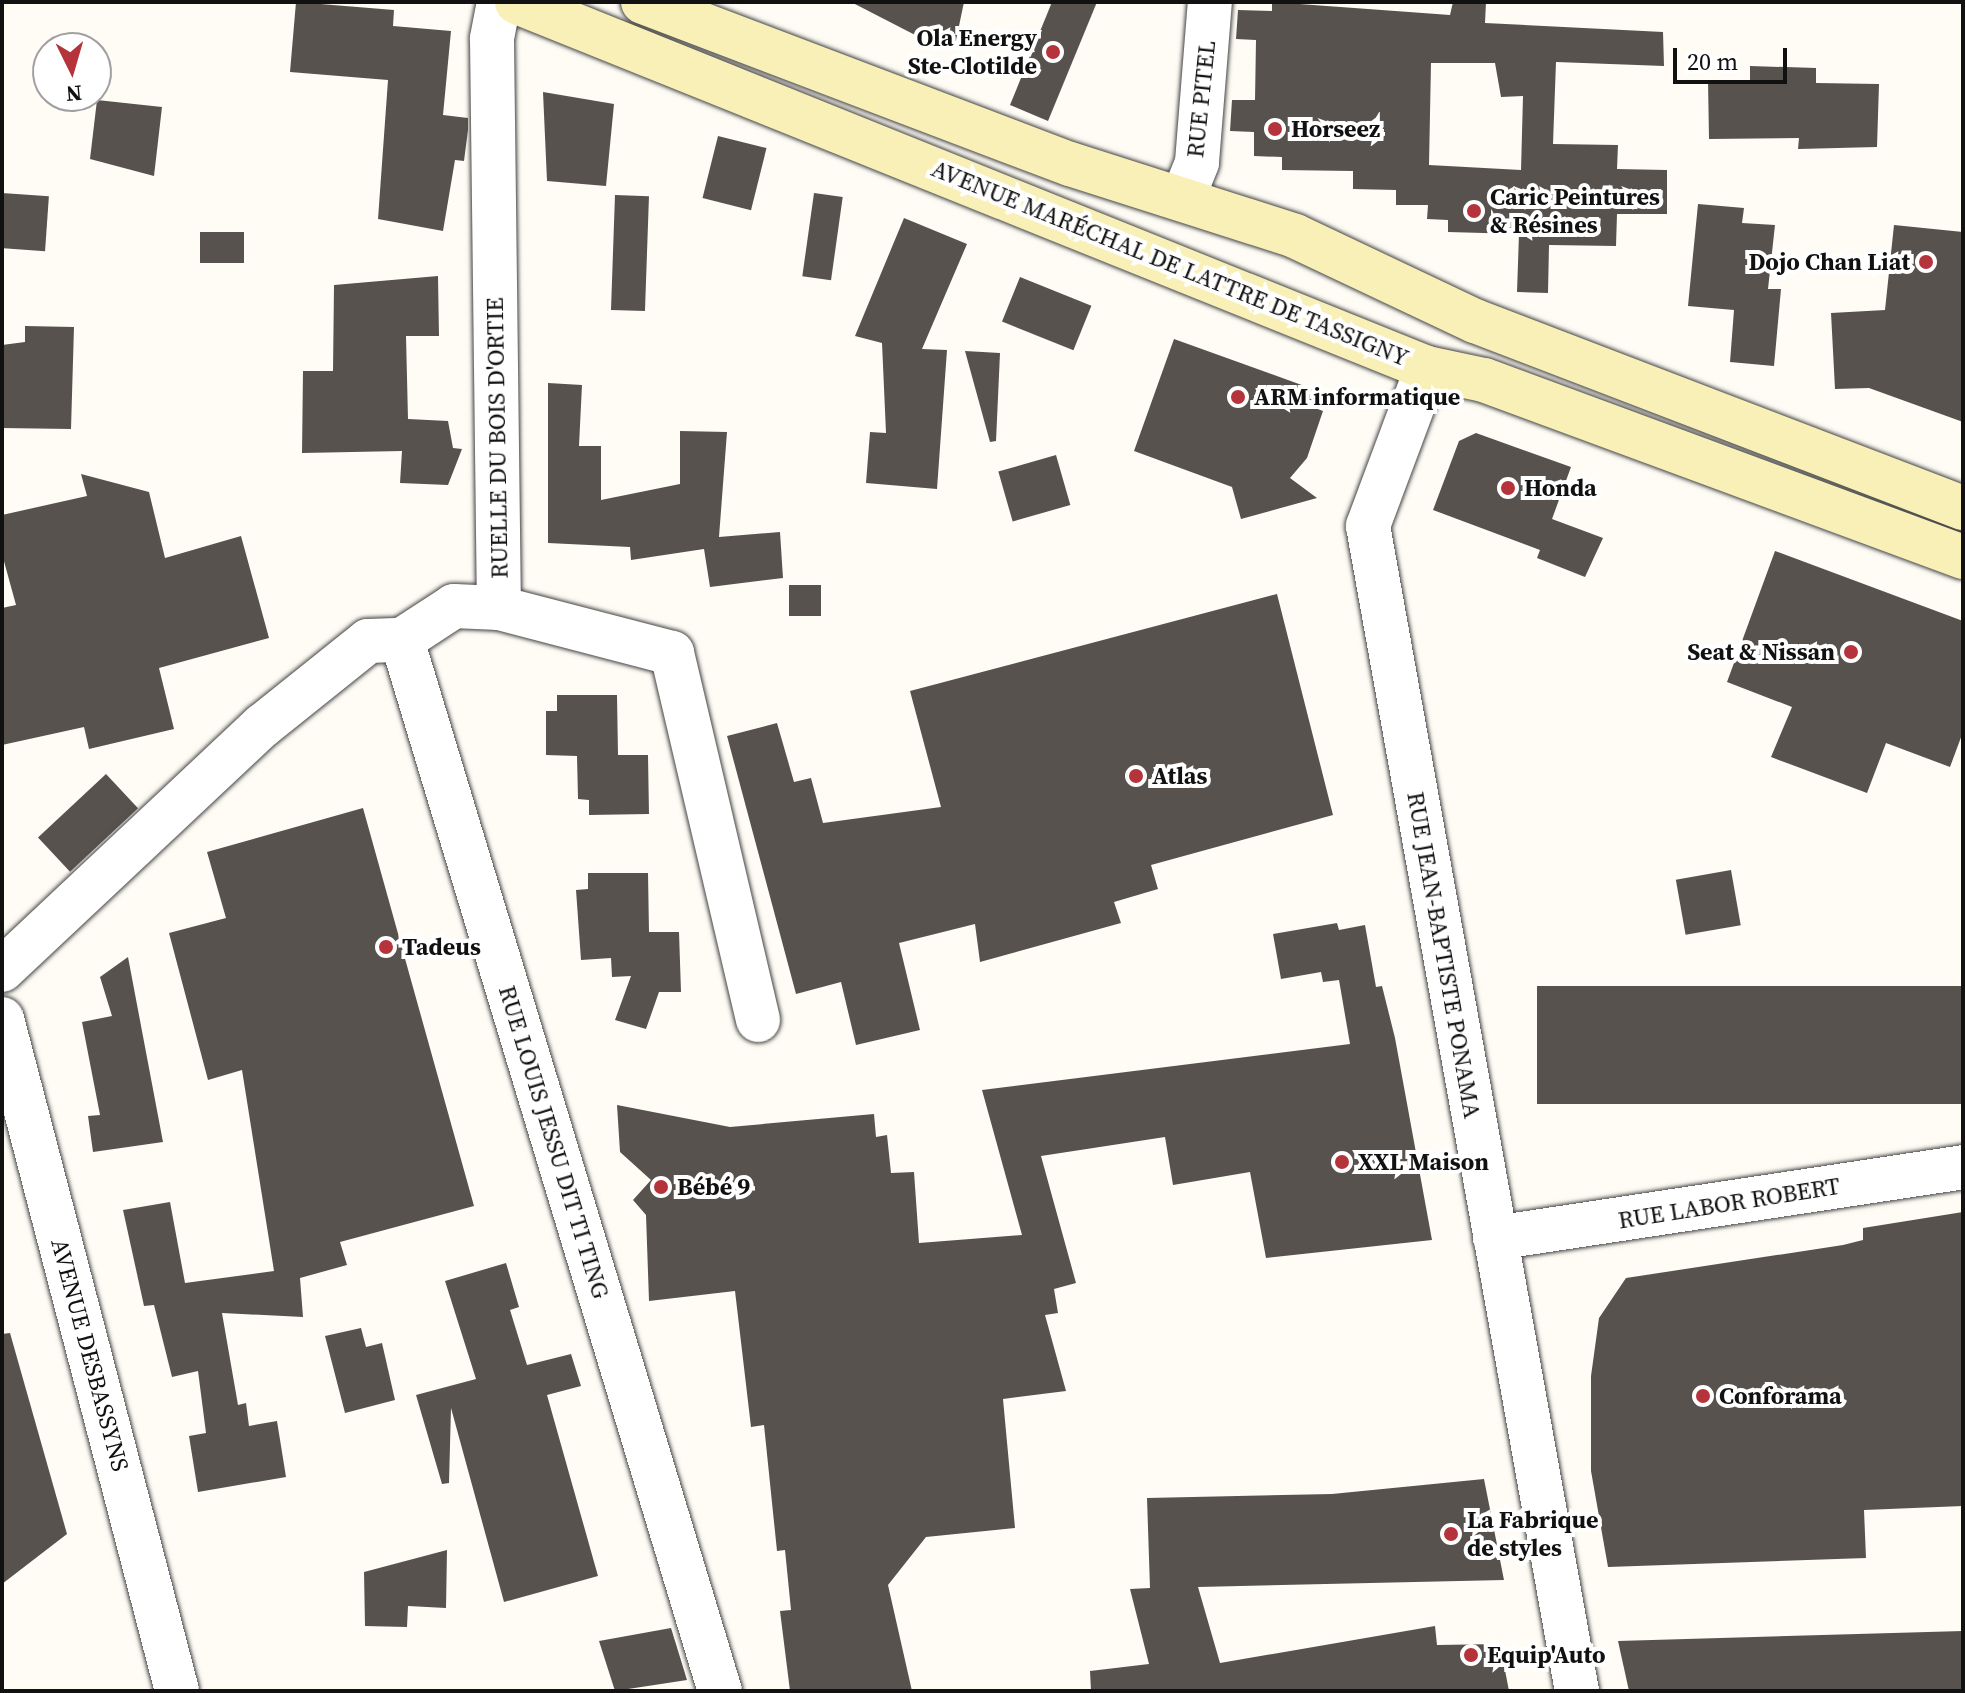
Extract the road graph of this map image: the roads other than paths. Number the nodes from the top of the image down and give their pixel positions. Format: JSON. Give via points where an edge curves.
{"nodes":[{"id":1,"x":499,"y":2,"type":"edge"},
{"id":2,"x":517,"y":2,"type":"edge"},
{"id":3,"x":643,"y":2,"type":"edge"},
{"id":4,"x":1210,"y":2,"type":"edge"},
{"id":5,"x":1184,"y":195,"type":"junction"},
{"id":6,"x":1427,"y":368,"type":"junction"},
{"id":7,"x":1963,"y":508,"type":"edge"},
{"id":8,"x":1963,"y":557,"type":"edge"},
{"id":9,"x":499,"y":608,"type":"junction"},
{"id":10,"x":402,"y":640,"type":"junction"},
{"id":11,"x":2,"y":970,"type":"edge"},
{"id":12,"x":2,"y":1019,"type":"edge"},
{"id":13,"x":758,"y":1020,"type":"dead end"},
{"id":14,"x":1963,"y":1167,"type":"edge"},
{"id":15,"x":1495,"y":1238,"type":"junction"},
{"id":16,"x":177,"y":1691,"type":"edge"},
{"id":17,"x":720,"y":1691,"type":"edge"},
{"id":18,"x":1577,"y":1691,"type":"edge"}],
"edges":[{"from":1,"to":9,"type":"street","name":"RUELLE DU BOIS D'ORTIE","via":[[492,39]]},
{"from":2,"to":6,"type":"main road","name":"AVENUE MARÉCHAL DE LATTRE DE TASSIGNY"},
{"from":3,"to":5,"type":"main road","via":[[1070,164]]},
{"from":4,"to":5,"type":"street","name":"RUE PITEL","via":[[1197,162]]},
{"from":5,"to":7,"type":"main road","via":[[1350,257],[1475,321]]},
{"from":6,"to":8,"type":"main road","name":"AVENUE MARÉCHAL DE LATTRE DE TASSIGNY","via":[[1484,380]]},
{"from":6,"to":15,"type":"street","name":"RUE JEAN-BAPTISTE PONAMA","via":[[1368,526]]},
{"from":9,"to":10,"type":"street","via":[[454,606]]},
{"from":9,"to":13,"type":"street","name":"RUELLE DU BOIS D'ORTIE","via":[[672,653]]},
{"from":10,"to":11,"type":"street","via":[[368,641],[262,726]]},
{"from":10,"to":17,"type":"street","name":"RUE LOUIS JESSU DIT TI TING"},
{"from":12,"to":16,"type":"street","name":"AVENUE DESBASSYNS"},
{"from":14,"to":15,"type":"street","name":"RUE LABOR ROBERT"},
{"from":15,"to":18,"type":"street","name":"RUE JEAN-BAPTISTE PONAMA"}]}
